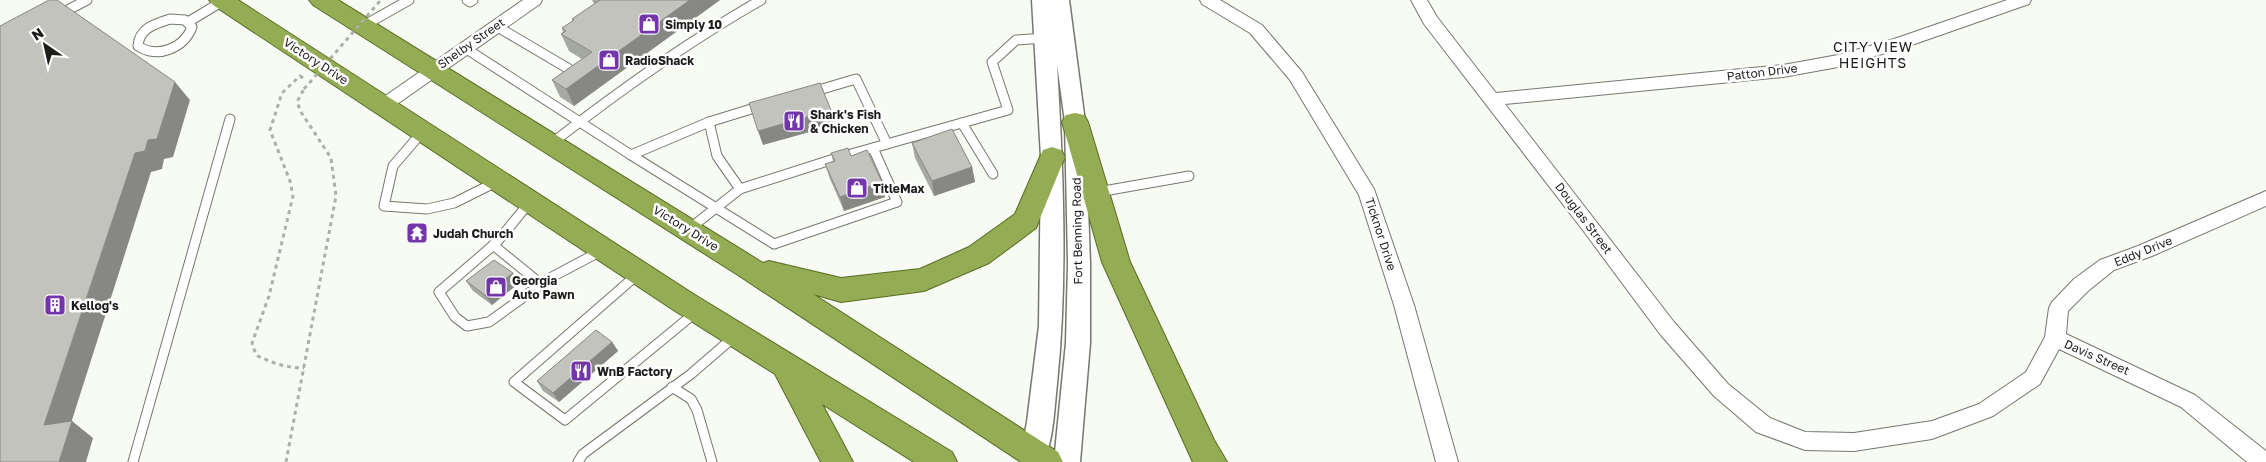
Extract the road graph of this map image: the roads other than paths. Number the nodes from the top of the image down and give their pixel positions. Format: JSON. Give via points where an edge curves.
{"nodes":[{"id":1,"x":86,"y":0,"type":"edge"},
{"id":2,"x":321,"y":0,"type":"edge"},
{"id":3,"x":409,"y":0,"type":"edge"},
{"id":4,"x":467,"y":0,"type":"edge"},
{"id":5,"x":473,"y":0,"type":"edge"},
{"id":6,"x":534,"y":0,"type":"edge"},
{"id":7,"x":761,"y":0,"type":"edge"},
{"id":8,"x":1042,"y":0,"type":"edge"},
{"id":9,"x":1059,"y":0,"type":"edge"},
{"id":10,"x":1208,"y":0,"type":"edge"},
{"id":11,"x":1419,"y":0,"type":"edge"},
{"id":12,"x":2023,"y":0,"type":"edge"},
{"id":13,"x":222,"y":1,"type":"edge"},
{"id":14,"x":52,"y":19,"type":"edge"},
{"id":15,"x":188,"y":22,"type":"junction"},
{"id":16,"x":363,"y":26,"type":"junction"},
{"id":17,"x":496,"y":26,"type":"junction"},
{"id":18,"x":1046,"y":38,"type":"junction"},
{"id":19,"x":465,"y":48,"type":"junction"},
{"id":20,"x":434,"y":69,"type":"junction"},
{"id":21,"x":569,"y":70,"type":"edge"},
{"id":22,"x":799,"y":96,"type":"edge"},
{"id":23,"x":1492,"y":99,"type":"junction"},
{"id":24,"x":773,"y":103,"type":"edge"},
{"id":25,"x":384,"y":105,"type":"junction"},
{"id":26,"x":230,"y":119,"type":"dead end"},
{"id":27,"x":579,"y":122,"type":"junction"},
{"id":28,"x":709,"y":122,"type":"junction"},
{"id":29,"x":1075,"y":122,"type":"junction"},
{"id":30,"x":962,"y":123,"type":"junction"},
{"id":31,"x":423,"y":130,"type":"junction"},
{"id":32,"x":552,"y":143,"type":"junction"},
{"id":33,"x":887,"y":144,"type":"junction"},
{"id":34,"x":873,"y":148,"type":"junction"},
{"id":35,"x":631,"y":155,"type":"junction"},
{"id":36,"x":1052,"y":157,"type":"junction"},
{"id":37,"x":993,"y":174,"type":"dead end"},
{"id":38,"x":1188,"y":176,"type":"dead end"},
{"id":39,"x":499,"y":180,"type":"junction"},
{"id":40,"x":740,"y":189,"type":"junction"},
{"id":41,"x":1096,"y":192,"type":"junction"},
{"id":42,"x":2266,"y":198,"type":"edge"},
{"id":43,"x":530,"y":201,"type":"junction"},
{"id":44,"x":717,"y":207,"type":"junction"},
{"id":45,"x":688,"y":229,"type":"junction"},
{"id":46,"x":493,"y":246,"type":"junction"},
{"id":47,"x":603,"y":250,"type":"junction"},
{"id":48,"x":748,"y":267,"type":"junction"},
{"id":49,"x":639,"y":273,"type":"junction"},
{"id":50,"x":541,"y":284,"type":"junction"},
{"id":51,"x":697,"y":311,"type":"junction"},
{"id":52,"x":736,"y":335,"type":"junction"},
{"id":53,"x":2056,"y":338,"type":"junction"},
{"id":54,"x":784,"y":364,"type":"junction"},
{"id":55,"x":672,"y":387,"type":"junction"},
{"id":56,"x":1763,"y":425,"type":"joint"},
{"id":57,"x":1040,"y":458,"type":"edge"},
{"id":58,"x":133,"y":462,"type":"edge"},
{"id":59,"x":578,"y":462,"type":"edge"},
{"id":60,"x":712,"y":462,"type":"edge"},
{"id":61,"x":837,"y":462,"type":"edge"},
{"id":62,"x":941,"y":462,"type":"edge"},
{"id":63,"x":1067,"y":462,"type":"edge"},
{"id":64,"x":1211,"y":462,"type":"edge"},
{"id":65,"x":1447,"y":462,"type":"edge"},
{"id":66,"x":2262,"y":462,"type":"edge"}],
"edges":[{"from":1,"to":14,"type":"lane"},
{"from":2,"to":16,"type":"highway","name":"Victory Drive"},
{"from":3,"to":16,"type":"lane"},
{"from":4,"to":5,"type":"lane"},
{"from":6,"to":17,"type":"street","name":"Shelby Street"},
{"from":7,"to":27,"type":"lane","via":[[714,26]]},
{"from":8,"to":18,"type":"street","name":"Fort Benning Road"},
{"from":9,"to":29,"type":"street","name":"Fort Benning Road"},
{"from":10,"to":65,"type":"street","name":"Ticknor Drive","via":[[1256,29],[1296,76],[1368,194],[1404,305]]},
{"from":11,"to":23,"type":"street","name":"Douglas Street","via":[[1430,20]]},
{"from":12,"to":23,"type":"street","name":"Patton Drive","via":[[1900,43],[1838,61],[1783,72]]},
{"from":13,"to":15,"type":"lane"},
{"from":13,"to":25,"type":"highway","name":"Victory Drive"},
{"from":15,"to":15,"type":"lane","via":[[170,19],[152,25],[140,36],[138,46],[148,52],[173,47],[191,32]]},
{"from":16,"to":20,"type":"highway","name":"Victory Drive"},
{"from":17,"to":19,"type":"street","name":"Shelby Street"},
{"from":17,"to":21,"type":"lane"},
{"from":18,"to":30,"type":"lane","via":[[1016,40],[992,62],[1008,110]]},
{"from":18,"to":36,"type":"street","name":"Fort Benning Road"},
{"from":19,"to":20,"type":"street","name":"Shelby Street"},
{"from":19,"to":27,"type":"lane"},
{"from":20,"to":25,"type":"street","name":"Shelby Street"},
{"from":20,"to":32,"type":"highway","name":"Victory Drive"},
{"from":22,"to":33,"type":"lane","via":[[856,79]]},
{"from":23,"to":56,"type":"street","name":"Douglas Street","via":[[1667,328],[1721,390]]},
{"from":24,"to":28,"type":"lane"},
{"from":25,"to":31,"type":"highway","name":"Victory Drive"},
{"from":26,"to":58,"type":"lane"},
{"from":27,"to":32,"type":"lane"},
{"from":27,"to":35,"type":"lane"},
{"from":28,"to":35,"type":"lane"},
{"from":28,"to":40,"type":"lane","via":[[716,156]]},
{"from":29,"to":41,"type":"highway"},
{"from":29,"to":63,"type":"street","name":"Fort Benning Road","via":[[1078,343]]},
{"from":30,"to":33,"type":"lane"},
{"from":30,"to":37,"type":"lane"},
{"from":31,"to":39,"type":"highway","name":"Victory Drive"},
{"from":31,"to":39,"type":"lane","via":[[393,166],[384,206],[426,209],[454,203]]},
{"from":32,"to":45,"type":"highway","name":"Victory Drive"},
{"from":33,"to":34,"type":"lane"},
{"from":34,"to":40,"type":"lane"},
{"from":34,"to":44,"type":"lane","via":[[897,202],[774,244]]},
{"from":35,"to":44,"type":"lane"},
{"from":36,"to":48,"type":"highway","via":[[1026,221],[979,255],[924,280],[841,290]]},
{"from":36,"to":57,"type":"street","name":"Fort Benning Road","via":[[1051,326],[1040,422]]},
{"from":38,"to":41,"type":"lane"},
{"from":39,"to":43,"type":"highway","name":"Victory Drive"},
{"from":40,"to":44,"type":"lane"},
{"from":41,"to":64,"type":"highway","via":[[1116,262]]},
{"from":42,"to":53,"type":"street","name":"Eddy Drive","via":[[2107,265],[2059,308]]},
{"from":43,"to":46,"type":"lane"},
{"from":43,"to":47,"type":"highway","name":"Victory Drive"},
{"from":44,"to":45,"type":"lane"},
{"from":45,"to":48,"type":"highway","name":"Victory Drive"},
{"from":46,"to":50,"type":"lane"},
{"from":46,"to":50,"type":"lane","via":[[439,292],[455,316],[467,326],[489,322]]},
{"from":47,"to":49,"type":"highway","name":"Victory Drive"},
{"from":47,"to":50,"type":"lane"},
{"from":48,"to":57,"type":"highway","name":"Victory Drive"},
{"from":49,"to":51,"type":"highway","name":"Victory Drive"},
{"from":49,"to":51,"type":"lane","via":[[514,382],[565,420]]},
{"from":51,"to":52,"type":"highway","name":"Victory Drive"},
{"from":52,"to":54,"type":"highway","name":"Victory Drive"},
{"from":52,"to":55,"type":"lane"},
{"from":53,"to":56,"type":"street","name":"Davis Street","via":[[2033,378],[1986,410],[1932,430],[1854,442],[1805,441]]},
{"from":53,"to":66,"type":"street","name":"Davis Street","via":[[2188,401]]},
{"from":54,"to":61,"type":"highway"},
{"from":54,"to":62,"type":"highway","name":"Victory Drive"},
{"from":55,"to":59,"type":"lane","via":[[583,454]]},
{"from":55,"to":60,"type":"lane","via":[[691,399],[697,410]]}]}
